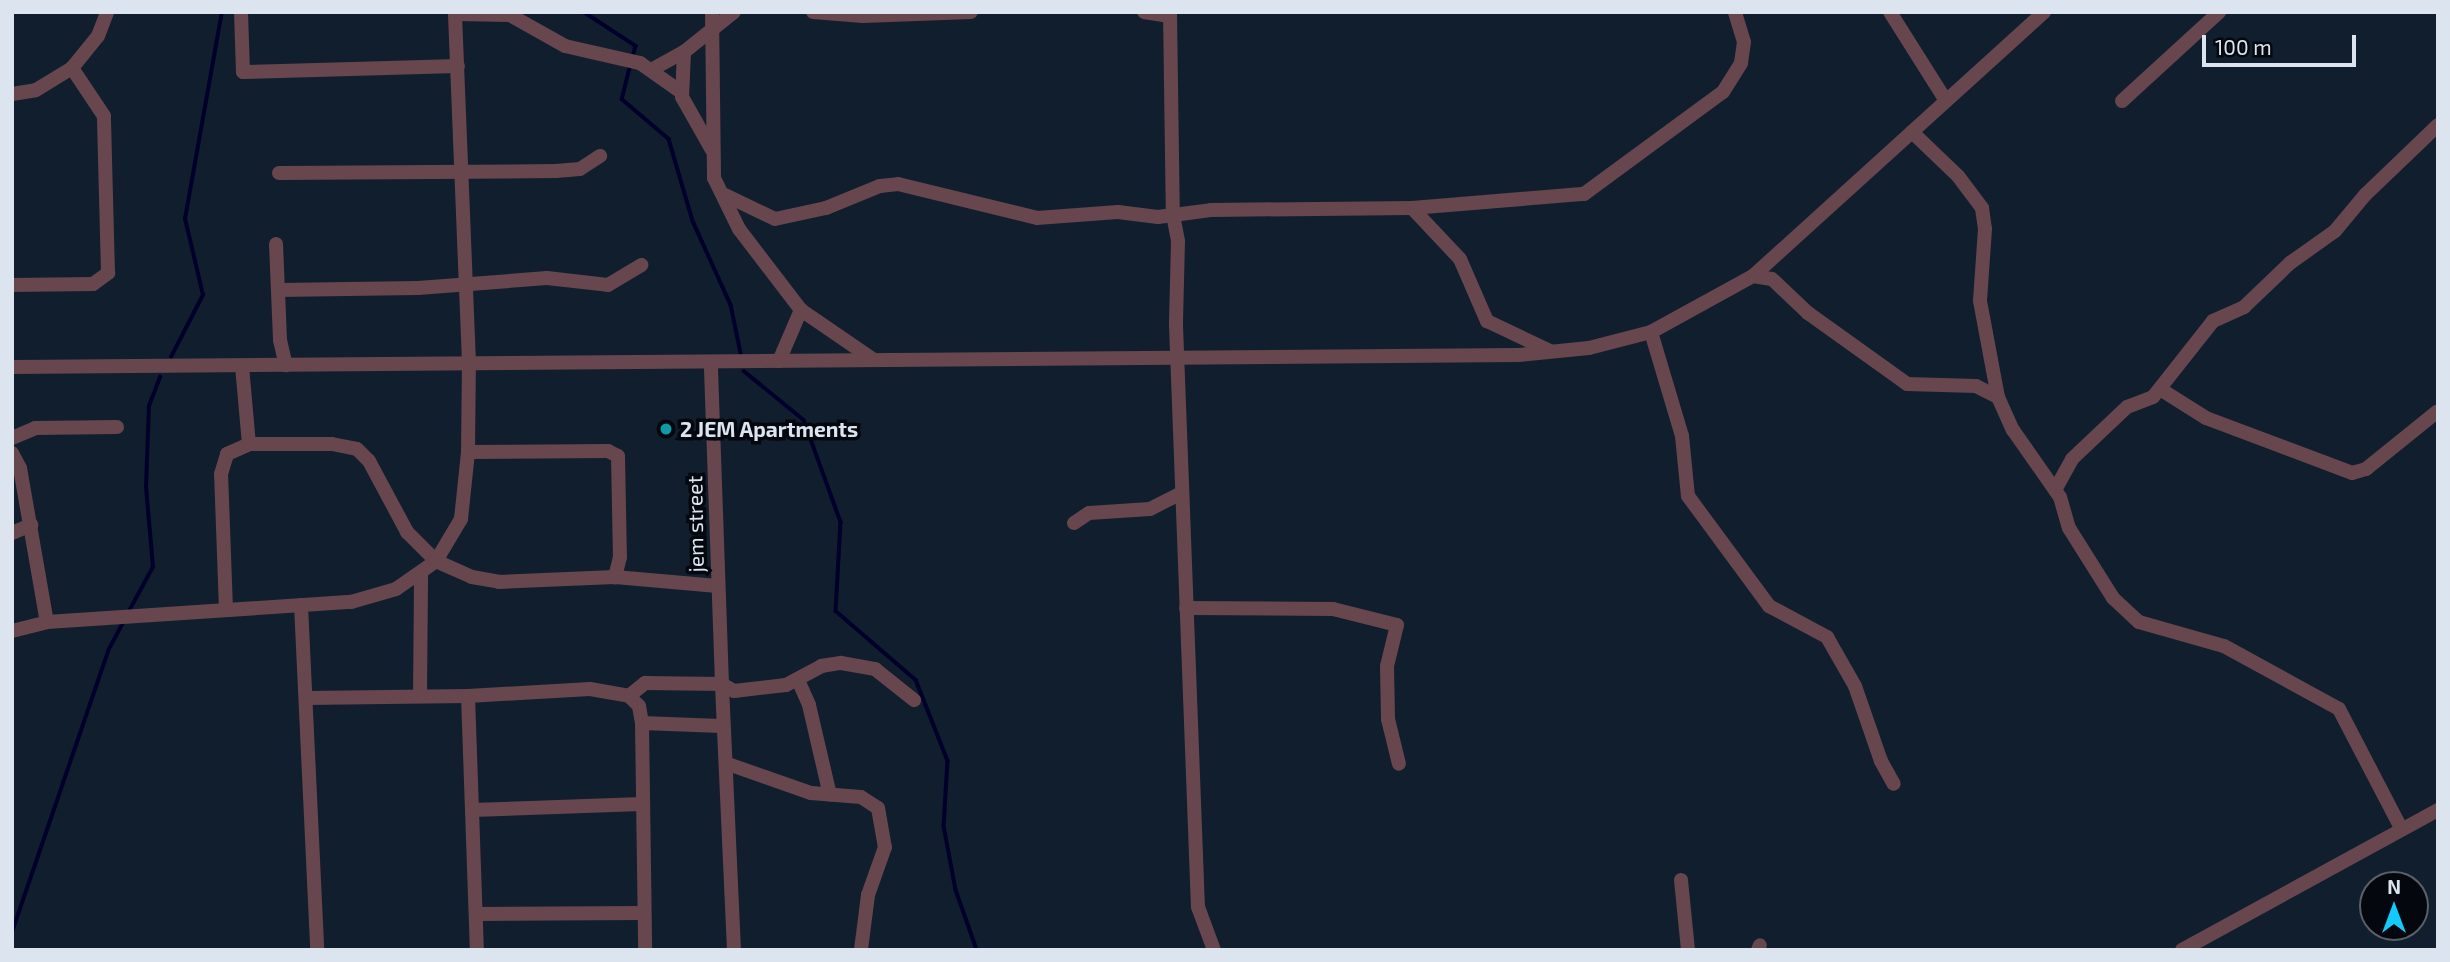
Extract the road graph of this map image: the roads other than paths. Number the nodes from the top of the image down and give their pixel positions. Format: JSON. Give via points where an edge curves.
{"nodes":[{"id":1,"x":107,"y":12,"type":"edge"},
{"id":2,"x":241,"y":12,"type":"edge"},
{"id":3,"x":734,"y":12,"type":"edge"},
{"id":4,"x":813,"y":12,"type":"edge"},
{"id":5,"x":971,"y":12,"type":"edge"},
{"id":6,"x":1144,"y":12,"type":"edge"},
{"id":7,"x":1735,"y":12,"type":"edge"},
{"id":8,"x":1890,"y":12,"type":"edge"},
{"id":9,"x":2044,"y":12,"type":"edge"},
{"id":10,"x":2219,"y":12,"type":"edge"},
{"id":11,"x":455,"y":13,"type":"edge"},
{"id":12,"x":1170,"y":14,"type":"edge"},
{"id":13,"x":713,"y":19,"type":"edge"},
{"id":14,"x":684,"y":52,"type":"junction"},
{"id":15,"x":458,"y":66,"type":"junction"},
{"id":16,"x":72,"y":68,"type":"junction"},
{"id":17,"x":651,"y":69,"type":"junction"},
{"id":18,"x":681,"y":92,"type":"junction"},
{"id":19,"x":12,"y":94,"type":"edge"},
{"id":20,"x":1946,"y":101,"type":"junction"},
{"id":21,"x":2122,"y":101,"type":"dead end"},
{"id":22,"x":2438,"y":125,"type":"edge"},
{"id":23,"x":1912,"y":132,"type":"junction"},
{"id":24,"x":712,"y":150,"type":"junction"},
{"id":25,"x":600,"y":156,"type":"dead end"},
{"id":26,"x":462,"y":171,"type":"junction"},
{"id":27,"x":279,"y":173,"type":"dead end"},
{"id":28,"x":725,"y":195,"type":"junction"},
{"id":29,"x":1412,"y":208,"type":"junction"},
{"id":30,"x":1173,"y":215,"type":"junction"},
{"id":31,"x":276,"y":244,"type":"dead end"},
{"id":32,"x":641,"y":265,"type":"dead end"},
{"id":33,"x":1753,"y":276,"type":"junction"},
{"id":34,"x":464,"y":284,"type":"junction"},
{"id":35,"x":12,"y":285,"type":"edge"},
{"id":36,"x":278,"y":290,"type":"junction"},
{"id":37,"x":802,"y":310,"type":"junction"},
{"id":38,"x":1651,"y":332,"type":"junction"},
{"id":39,"x":1552,"y":352,"type":"junction"},
{"id":40,"x":1178,"y":358,"type":"junction"},
{"id":41,"x":779,"y":361,"type":"junction"},
{"id":42,"x":875,"y":361,"type":"junction"},
{"id":43,"x":469,"y":363,"type":"junction"},
{"id":44,"x":711,"y":363,"type":"junction"},
{"id":45,"x":286,"y":365,"type":"junction"},
{"id":46,"x":242,"y":366,"type":"junction"},
{"id":47,"x":12,"y":367,"type":"edge"},
{"id":48,"x":2160,"y":389,"type":"junction"},
{"id":49,"x":1998,"y":397,"type":"junction"},
{"id":50,"x":2438,"y":411,"type":"edge"},
{"id":51,"x":117,"y":427,"type":"dead end"},
{"id":52,"x":12,"y":438,"type":"edge"},
{"id":53,"x":249,"y":444,"type":"junction"},
{"id":54,"x":468,"y":452,"type":"junction"},
{"id":55,"x":12,"y":453,"type":"edge"},
{"id":56,"x":2055,"y":490,"type":"junction"},
{"id":57,"x":1182,"y":493,"type":"junction"},
{"id":58,"x":1074,"y":523,"type":"dead end"},
{"id":59,"x":31,"y":525,"type":"junction"},
{"id":60,"x":12,"y":533,"type":"edge"},
{"id":61,"x":436,"y":561,"type":"junction"},
{"id":62,"x":421,"y":575,"type":"junction"},
{"id":63,"x":615,"y":577,"type":"junction"},
{"id":64,"x":718,"y":586,"type":"junction"},
{"id":65,"x":300,"y":605,"type":"junction"},
{"id":66,"x":1186,"y":608,"type":"junction"},
{"id":67,"x":226,"y":609,"type":"junction"},
{"id":68,"x":47,"y":622,"type":"junction"},
{"id":69,"x":12,"y":631,"type":"edge"},
{"id":70,"x":798,"y":680,"type":"junction"},
{"id":71,"x":722,"y":684,"type":"junction"},
{"id":72,"x":420,"y":696,"type":"junction"},
{"id":73,"x":468,"y":696,"type":"junction"},
{"id":74,"x":629,"y":696,"type":"junction"},
{"id":75,"x":306,"y":698,"type":"junction"},
{"id":76,"x":914,"y":700,"type":"dead end"},
{"id":77,"x":642,"y":723,"type":"junction"},
{"id":78,"x":721,"y":726,"type":"junction"},
{"id":79,"x":729,"y":764,"type":"junction"},
{"id":80,"x":1399,"y":764,"type":"dead end"},
{"id":81,"x":1894,"y":784,"type":"dead end"},
{"id":82,"x":830,"y":795,"type":"junction"},
{"id":83,"x":642,"y":804,"type":"junction"},
{"id":84,"x":472,"y":810,"type":"junction"},
{"id":85,"x":2438,"y":810,"type":"edge"},
{"id":86,"x":2402,"y":830,"type":"junction"},
{"id":87,"x":1681,"y":880,"type":"dead end"},
{"id":88,"x":644,"y":913,"type":"junction"},
{"id":89,"x":476,"y":914,"type":"junction"},
{"id":90,"x":317,"y":950,"type":"edge"},
{"id":91,"x":477,"y":950,"type":"edge"},
{"id":92,"x":645,"y":950,"type":"edge"},
{"id":93,"x":734,"y":950,"type":"edge"},
{"id":94,"x":861,"y":950,"type":"edge"},
{"id":95,"x":1214,"y":950,"type":"edge"},
{"id":96,"x":1688,"y":950,"type":"edge"},
{"id":97,"x":2182,"y":950,"type":"edge"}],
"edges":[{"from":1,"to":16,"type":"street","via":[[98,36]]},
{"from":2,"to":15,"type":"street","via":[[243,72]]},
{"from":3,"to":13,"type":"street"},
{"from":4,"to":5,"type":"street","via":[[863,16]]},
{"from":6,"to":12,"type":"street"},
{"from":7,"to":29,"type":"street","via":[[1744,42],[1741,63],[1723,92],[1604,184],[1584,194]]},
{"from":8,"to":20,"type":"street"},
{"from":9,"to":20,"type":"street"},
{"from":10,"to":21,"type":"street"},
{"from":11,"to":15,"type":"street"},
{"from":11,"to":17,"type":"street","via":[[510,15],[565,46]]},
{"from":12,"to":30,"type":"street"},
{"from":13,"to":14,"type":"street"},
{"from":13,"to":24,"type":"street"},
{"from":14,"to":17,"type":"street"},
{"from":14,"to":18,"type":"street"},
{"from":15,"to":26,"type":"street"},
{"from":16,"to":19,"type":"street","via":[[36,90]]},
{"from":16,"to":35,"type":"street","via":[[104,116],[108,273],[93,284]]},
{"from":17,"to":18,"type":"street"},
{"from":18,"to":24,"type":"street"},
{"from":20,"to":23,"type":"street"},
{"from":22,"to":48,"type":"street","via":[[2365,195],[2335,231],[2290,263],[2244,307],[2213,321]]},
{"from":23,"to":33,"type":"street"},
{"from":23,"to":49,"type":"street","via":[[1982,208],[1980,301]]},
{"from":24,"to":28,"type":"street","via":[[714,178]]},
{"from":25,"to":26,"type":"street","via":[[580,169]]},
{"from":26,"to":27,"type":"street"},
{"from":26,"to":34,"type":"street"},
{"from":28,"to":30,"type":"street","via":[[775,219],[827,208],[880,186],[898,184],[1023,217],[1079,218],[1118,212]]},
{"from":28,"to":37,"type":"street","via":[[739,229]]},
{"from":29,"to":30,"type":"street","via":[[1211,209]]},
{"from":29,"to":39,"type":"street","via":[[1460,259],[1487,321]]},
{"from":30,"to":40,"type":"street","via":[[1178,241]]},
{"from":31,"to":36,"type":"street"},
{"from":32,"to":34,"type":"street","via":[[608,285],[547,278]]},
{"from":33,"to":38,"type":"street"},
{"from":33,"to":49,"type":"street","via":[[1778,284],[1808,313],[1901,381],[1980,387]]},
{"from":34,"to":36,"type":"street"},
{"from":34,"to":43,"type":"street"},
{"from":36,"to":45,"type":"street"},
{"from":37,"to":41,"type":"street"},
{"from":37,"to":42,"type":"street"},
{"from":38,"to":39,"type":"street","via":[[1620,342]]},
{"from":38,"to":81,"type":"street","via":[[1682,436],[1688,496],[1769,606],[1827,637],[1855,686],[1881,761]]},
{"from":39,"to":40,"type":"street"},
{"from":40,"to":42,"type":"street"},
{"from":40,"to":57,"type":"street"},
{"from":41,"to":42,"type":"street"},
{"from":41,"to":44,"type":"street"},
{"from":43,"to":44,"type":"street"},
{"from":43,"to":45,"type":"street"},
{"from":43,"to":54,"type":"street"},
{"from":44,"to":64,"type":"street","name":"jem street"},
{"from":45,"to":46,"type":"street"},
{"from":46,"to":47,"type":"street"},
{"from":46,"to":53,"type":"street"},
{"from":48,"to":50,"type":"street","via":[[2206,418],[2352,473],[2366,469]]},
{"from":48,"to":56,"type":"street","via":[[2151,399],[2124,410],[2072,459]]},
{"from":49,"to":56,"type":"street","via":[[2013,430]]},
{"from":51,"to":52,"type":"street","via":[[35,428]]},
{"from":53,"to":61,"type":"street","via":[[332,444],[356,449],[369,461],[398,522]]},
{"from":53,"to":67,"type":"street","via":[[226,454],[221,474]]},
{"from":54,"to":61,"type":"street","via":[[461,519]]},
{"from":54,"to":63,"type":"street","via":[[608,451],[618,456],[620,557]]},
{"from":55,"to":59,"type":"street","via":[[20,468]]},
{"from":56,"to":86,"type":"street","via":[[2069,528],[2108,592],[2138,622],[2224,646],[2339,709]]},
{"from":57,"to":58,"type":"street","via":[[1150,509],[1089,513]]},
{"from":57,"to":66,"type":"street"},
{"from":59,"to":60,"type":"street"},
{"from":59,"to":68,"type":"street"},
{"from":61,"to":62,"type":"street"},
{"from":61,"to":63,"type":"street","via":[[485,581]]},
{"from":62,"to":65,"type":"street","via":[[381,595]]},
{"from":62,"to":72,"type":"street"},
{"from":63,"to":64,"type":"street"},
{"from":64,"to":71,"type":"street","name":"jem street"},
{"from":65,"to":67,"type":"street"},
{"from":65,"to":75,"type":"street"},
{"from":66,"to":80,"type":"street","via":[[1333,609],[1397,625],[1387,666],[1388,719]]},
{"from":66,"to":95,"type":"street","via":[[1198,907]]},
{"from":67,"to":68,"type":"street"},
{"from":68,"to":69,"type":"street"},
{"from":70,"to":71,"type":"street","via":[[743,691]]},
{"from":70,"to":76,"type":"street","via":[[828,663],[864,667],[888,676]]},
{"from":70,"to":82,"type":"street","via":[[809,705]]},
{"from":71,"to":74,"type":"street","via":[[645,683]]},
{"from":71,"to":78,"type":"street","name":"jem street"},
{"from":72,"to":73,"type":"street"},
{"from":72,"to":75,"type":"street"},
{"from":73,"to":74,"type":"street","via":[[590,689]]},
{"from":73,"to":84,"type":"street"},
{"from":74,"to":77,"type":"street","via":[[639,706]]},
{"from":75,"to":90,"type":"street"},
{"from":77,"to":78,"type":"street"},
{"from":77,"to":83,"type":"street"},
{"from":78,"to":79,"type":"street","name":"jem street"},
{"from":79,"to":82,"type":"street","via":[[811,793]]},
{"from":79,"to":93,"type":"street","name":"jem street"},
{"from":82,"to":94,"type":"street","via":[[871,802],[878,808],[886,837],[868,895]]},
{"from":83,"to":84,"type":"street"},
{"from":83,"to":88,"type":"street"},
{"from":84,"to":89,"type":"street"},
{"from":85,"to":86,"type":"street"},
{"from":86,"to":97,"type":"street"},
{"from":87,"to":96,"type":"street"},
{"from":88,"to":89,"type":"street"},
{"from":88,"to":92,"type":"street"},
{"from":89,"to":91,"type":"street"}]}
